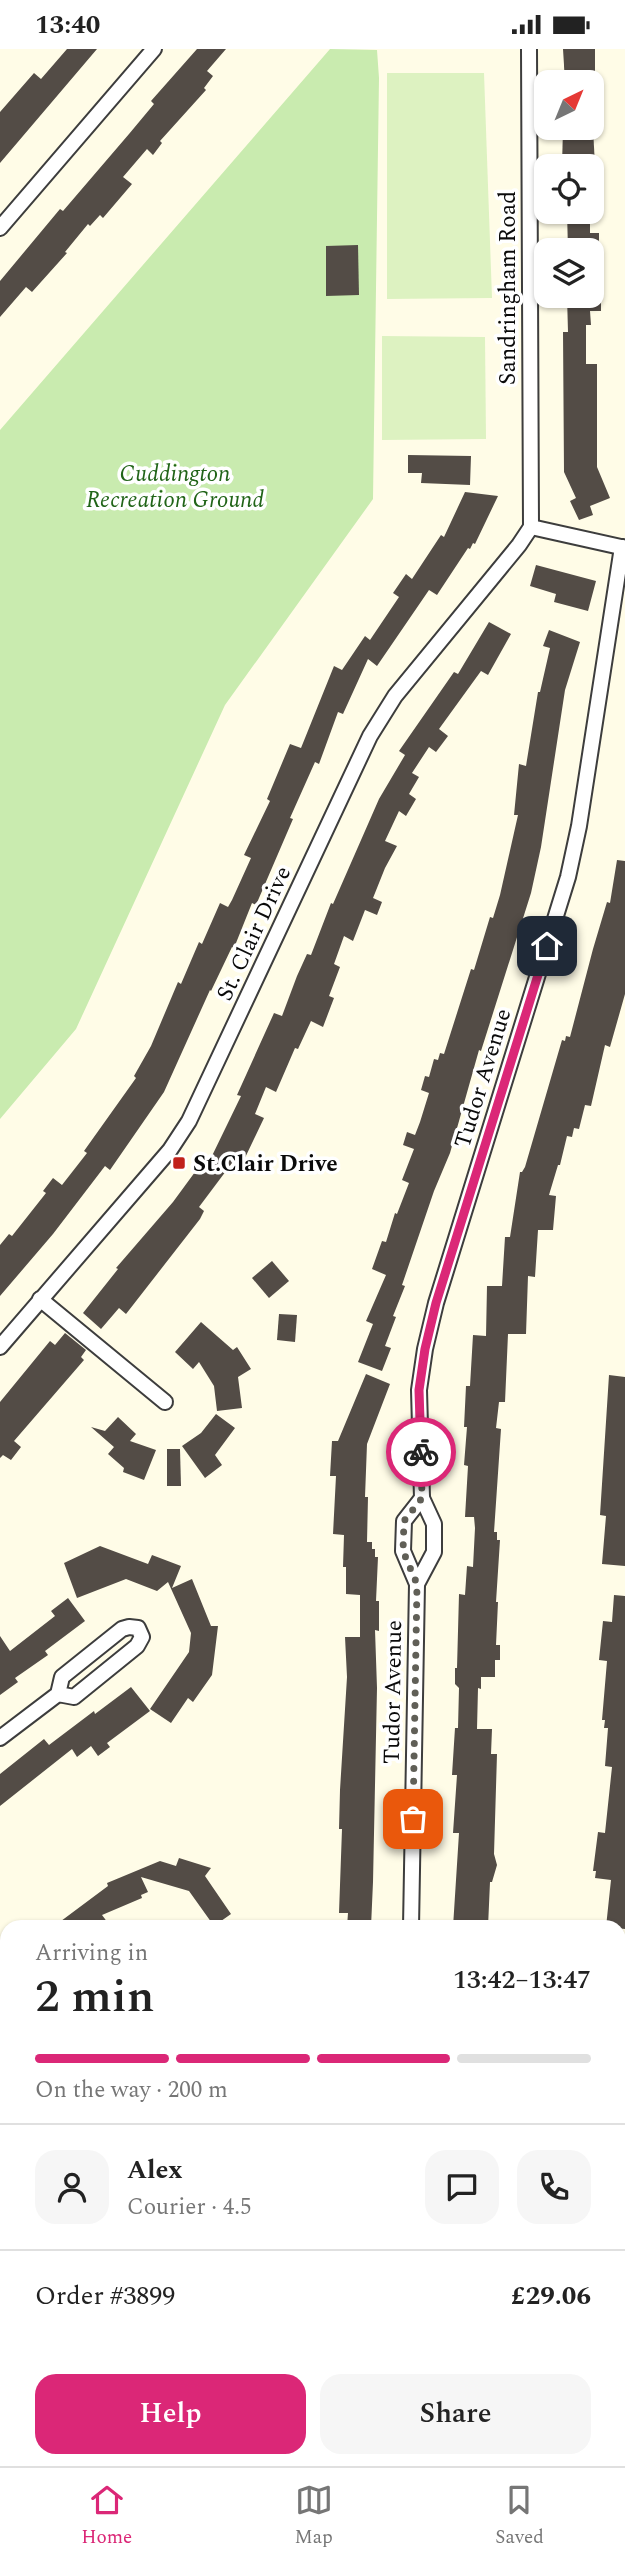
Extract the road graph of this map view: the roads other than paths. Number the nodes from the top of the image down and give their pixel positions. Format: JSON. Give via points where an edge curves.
{"nodes":[{"id":1,"x":154,"y":49,"type":"edge"},
{"id":2,"x":529,"y":49,"type":"edge"},
{"id":3,"x":0,"y":228,"type":"edge"},
{"id":4,"x":531,"y":527,"type":"junction"},
{"id":5,"x":624,"y":547,"type":"edge"},
{"id":6,"x":40,"y":1299,"type":"junction"},
{"id":7,"x":0,"y":1347,"type":"edge"},
{"id":8,"x":165,"y":1402,"type":"dead end"},
{"id":9,"x":422,"y":1498,"type":"junction"},
{"id":10,"x":417,"y":1584,"type":"junction"},
{"id":11,"x":58,"y":1694,"type":"junction"},
{"id":12,"x":0,"y":1738,"type":"edge"},
{"id":13,"x":411,"y":1920,"type":"edge"}],
"edges":[{"from":1,"to":3,"type":"street"},
{"from":2,"to":4,"type":"street","name":"Sandringham Road"},
{"from":4,"to":5,"type":"street"},
{"from":4,"to":6,"type":"street","name":"St. Clair Drive","via":[[395,696],[370,736],[189,1121],[170,1150]]},
{"from":5,"to":9,"type":"street","name":"Tudor Avenue","via":[[568,877],[425,1349],[419,1390]]},
{"from":6,"to":7,"type":"street","name":"St. Clair Drive"},
{"from":6,"to":8,"type":"street"},
{"from":9,"to":10,"type":"street","name":"Tudor Avenue","via":[[434,1524],[435,1552]]},
{"from":9,"to":10,"type":"street","name":"Tudor Avenue","via":[[404,1521],[403,1551]]},
{"from":10,"to":13,"type":"street","name":"Tudor Avenue"},
{"from":11,"to":11,"type":"street","via":[[74,1696],[137,1646],[142,1637],[138,1628],[122,1629],[62,1677]]},
{"from":11,"to":12,"type":"street"}]}
